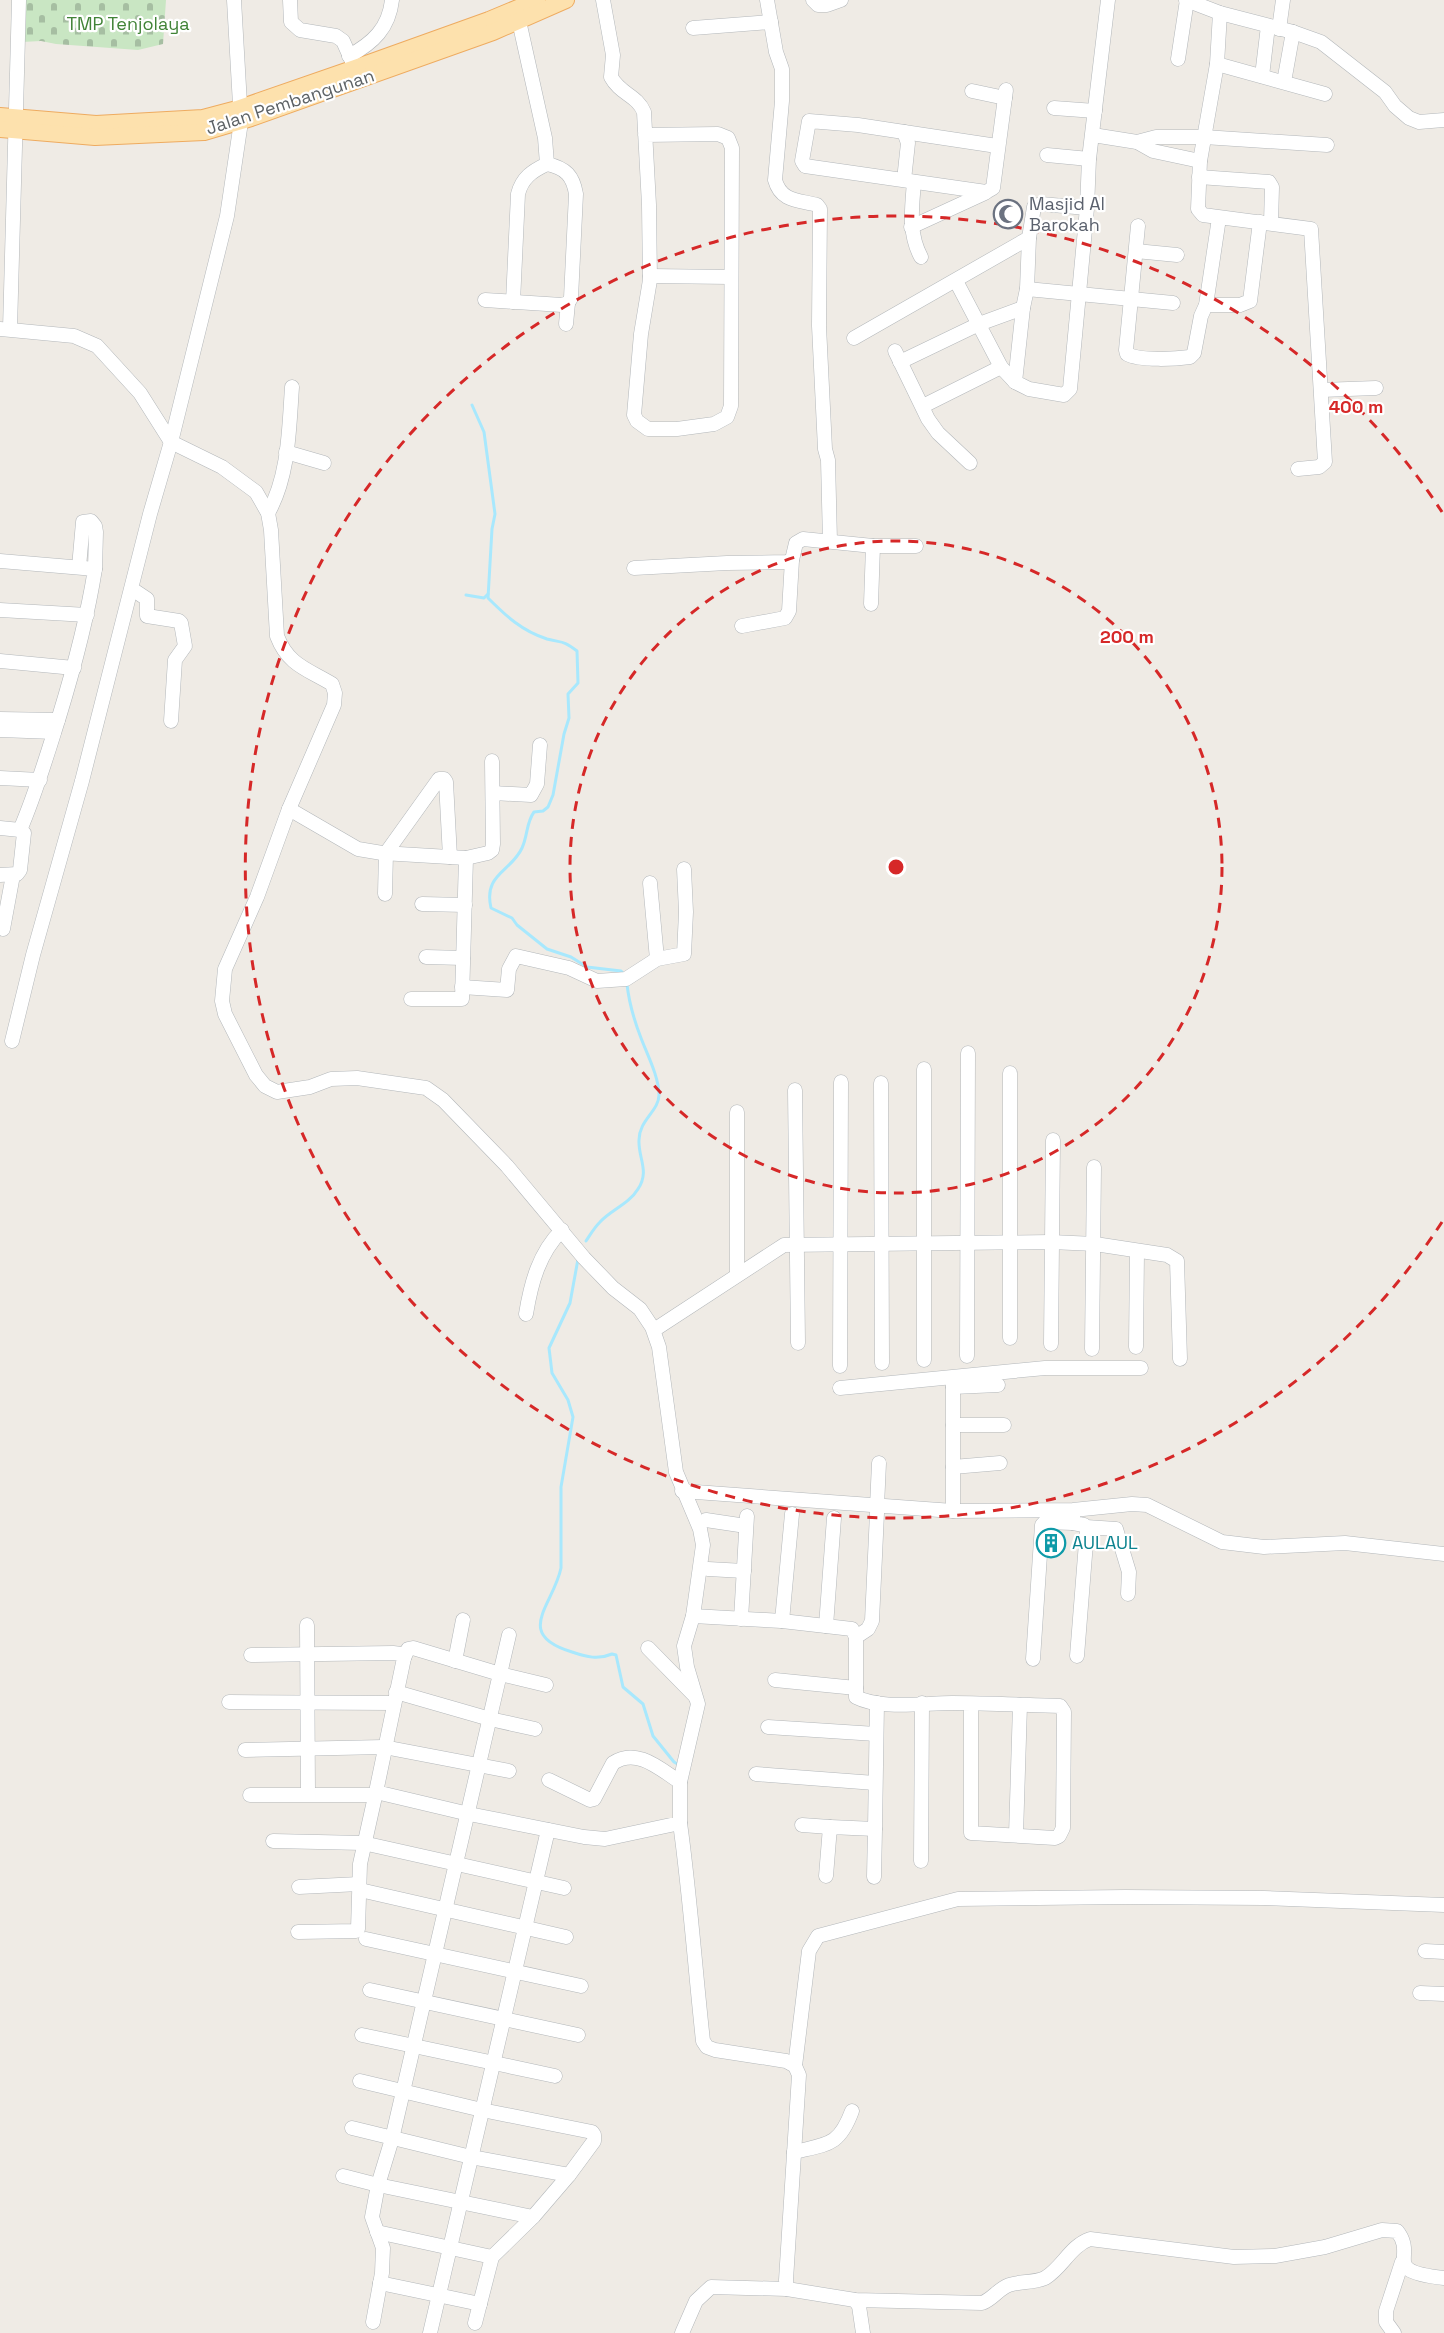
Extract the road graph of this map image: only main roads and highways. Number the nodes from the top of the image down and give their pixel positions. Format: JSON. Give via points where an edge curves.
{"nodes":[{"id":1,"x":537,"y":0,"type":"edge"},
{"id":2,"x":566,"y":0,"type":"edge"},
{"id":3,"x":518,"y":15,"type":"junction"},
{"id":4,"x":241,"y":115,"type":"junction"},
{"id":5,"x":8,"y":123,"type":"edge"}],
"edges":[{"from":1,"to":3,"type":"main road","name":"Jalan Pembangunan"},
{"from":2,"to":3,"type":"main road","name":"Jalan Pembangunan"},
{"from":3,"to":4,"type":"main road","name":"Jalan Pembangunan","via":[[493,32]]},
{"from":3,"to":4,"type":"main road","name":"Jalan Pembangunan","via":[[489,20],[352,62]]},
{"from":4,"to":5,"type":"main road","name":"Jalan Pembangunan","via":[[204,132],[95,137]]}]}
